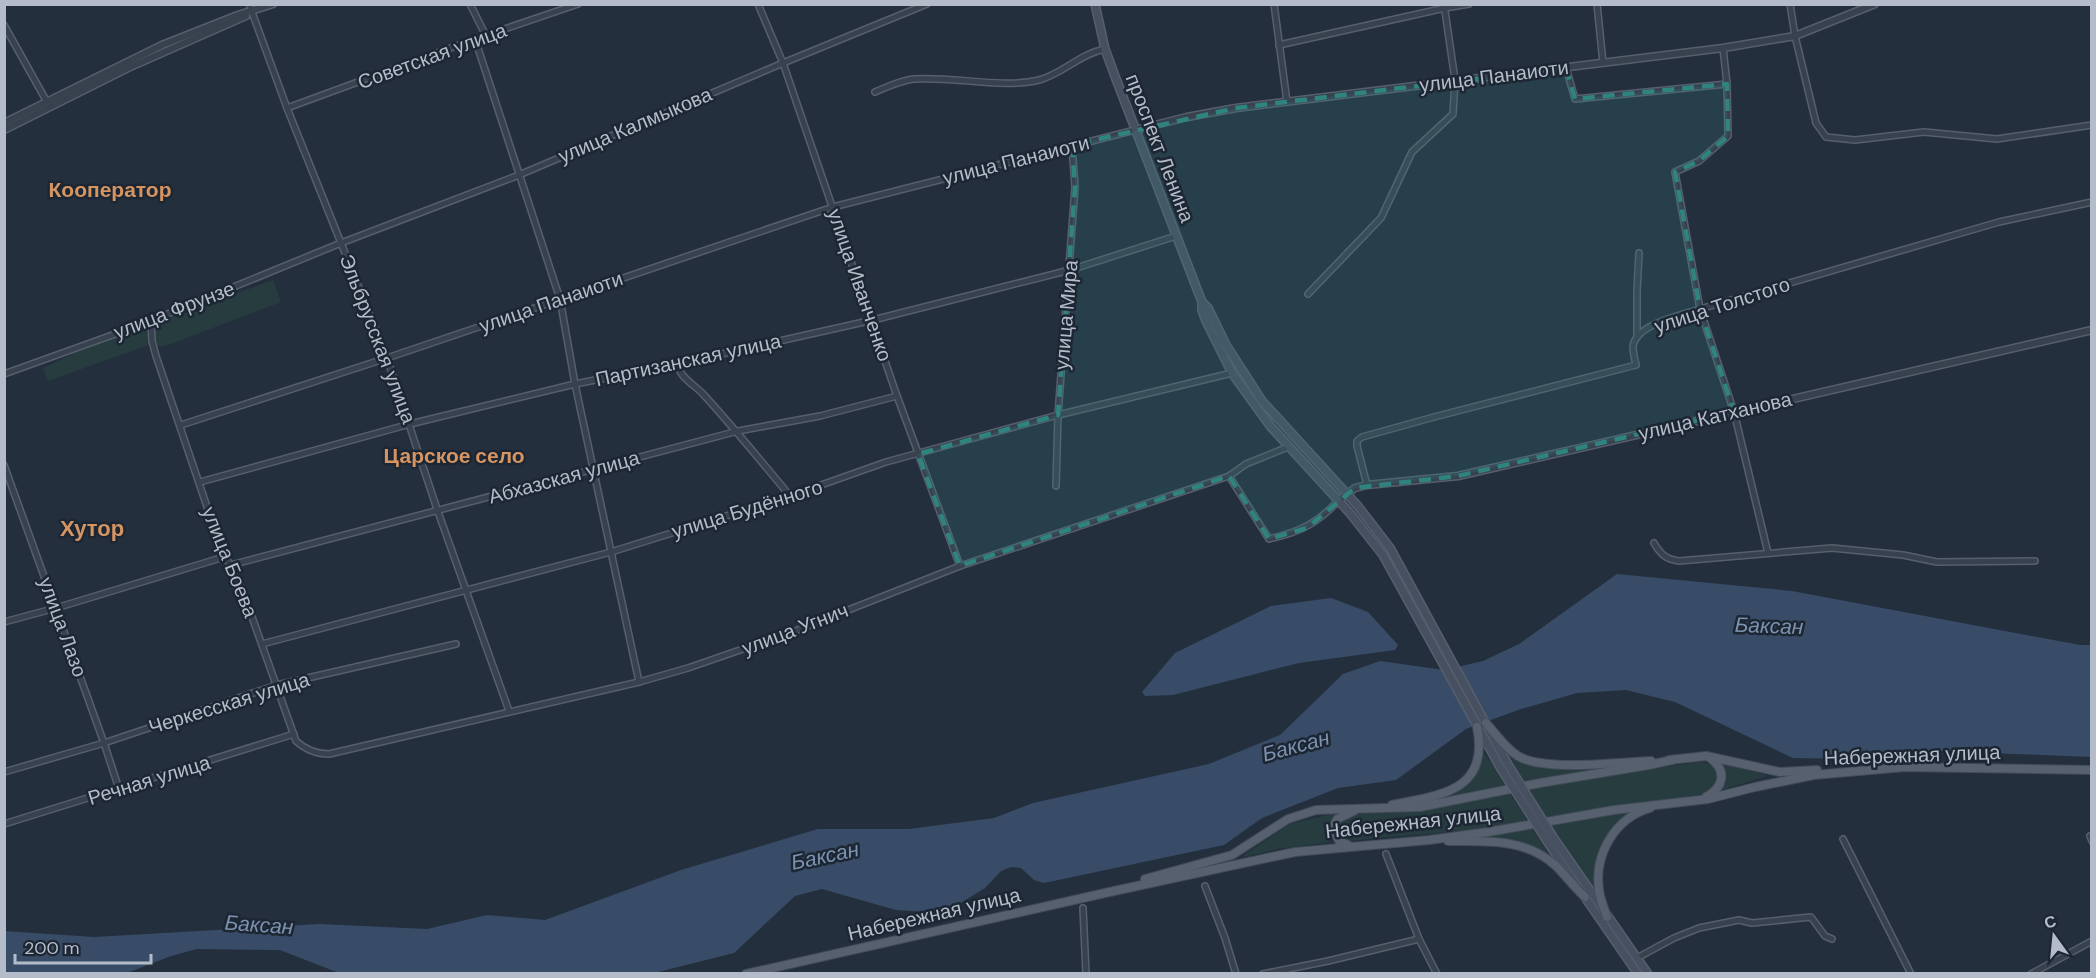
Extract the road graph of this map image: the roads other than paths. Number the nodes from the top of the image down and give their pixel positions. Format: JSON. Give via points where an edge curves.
{"nodes":[{"id":1,"x":249,"y":4,"type":"edge"},
{"id":2,"x":273,"y":4,"type":"edge"},
{"id":3,"x":470,"y":4,"type":"edge"},
{"id":4,"x":578,"y":4,"type":"edge"},
{"id":5,"x":758,"y":4,"type":"edge"},
{"id":6,"x":927,"y":4,"type":"edge"},
{"id":7,"x":1095,"y":4,"type":"edge"},
{"id":8,"x":1275,"y":4,"type":"edge"},
{"id":9,"x":1469,"y":4,"type":"edge"},
{"id":10,"x":1597,"y":4,"type":"edge"},
{"id":11,"x":1790,"y":4,"type":"edge"},
{"id":12,"x":1875,"y":4,"type":"edge"},
{"id":13,"x":1445,"y":6,"type":"edge"},
{"id":14,"x":252,"y":12,"type":"junction"},
{"id":15,"x":4,"y":25,"type":"edge"},
{"id":16,"x":486,"y":36,"type":"junction"},
{"id":17,"x":1794,"y":36,"type":"junction"},
{"id":18,"x":475,"y":39,"type":"junction"},
{"id":19,"x":1279,"y":45,"type":"junction"},
{"id":20,"x":1723,"y":48,"type":"junction"},
{"id":21,"x":1106,"y":49,"type":"junction"},
{"id":22,"x":783,"y":63,"type":"junction"},
{"id":23,"x":1603,"y":63,"type":"junction"},
{"id":24,"x":1566,"y":68,"type":"junction"},
{"id":25,"x":1455,"y":80,"type":"junction"},
{"id":26,"x":1727,"y":84,"type":"junction"},
{"id":27,"x":875,"y":92,"type":"dead end"},
{"id":28,"x":46,"y":102,"type":"junction"},
{"id":29,"x":1287,"y":102,"type":"junction"},
{"id":30,"x":287,"y":108,"type":"junction"},
{"id":31,"x":4,"y":123,"type":"edge"},
{"id":32,"x":2091,"y":125,"type":"edge"},
{"id":33,"x":4,"y":130,"type":"edge"},
{"id":34,"x":1135,"y":130,"type":"junction"},
{"id":35,"x":1072,"y":145,"type":"junction"},
{"id":36,"x":519,"y":175,"type":"junction"},
{"id":37,"x":2091,"y":202,"type":"edge"},
{"id":38,"x":833,"y":207,"type":"junction"},
{"id":39,"x":1176,"y":236,"type":"junction"},
{"id":40,"x":341,"y":243,"type":"junction"},
{"id":41,"x":1639,"y":253,"type":"dead end"},
{"id":42,"x":1070,"y":270,"type":"junction"},
{"id":43,"x":1308,"y":294,"type":"dead end"},
{"id":44,"x":560,"y":299,"type":"junction"},
{"id":45,"x":1202,"y":302,"type":"junction"},
{"id":46,"x":1700,"y":309,"type":"junction"},
{"id":47,"x":151,"y":320,"type":"junction"},
{"id":48,"x":873,"y":320,"type":"junction"},
{"id":49,"x":2091,"y":330,"type":"edge"},
{"id":50,"x":1637,"y":337,"type":"junction"},
{"id":51,"x":387,"y":358,"type":"junction"},
{"id":52,"x":677,"y":364,"type":"junction"},
{"id":53,"x":1232,"y":373,"type":"junction"},
{"id":54,"x":4,"y":374,"type":"edge"},
{"id":55,"x":575,"y":384,"type":"junction"},
{"id":56,"x":897,"y":396,"type":"junction"},
{"id":57,"x":1734,"y":412,"type":"junction"},
{"id":58,"x":1058,"y":416,"type":"junction"},
{"id":59,"x":410,"y":424,"type":"junction"},
{"id":60,"x":181,"y":425,"type":"junction"},
{"id":61,"x":738,"y":431,"type":"junction"},
{"id":62,"x":1288,"y":447,"type":"junction"},
{"id":63,"x":918,"y":454,"type":"junction"},
{"id":64,"x":4,"y":465,"type":"edge"},
{"id":65,"x":594,"y":469,"type":"junction"},
{"id":66,"x":1229,"y":476,"type":"junction"},
{"id":67,"x":200,"y":482,"type":"junction"},
{"id":68,"x":1367,"y":485,"type":"junction"},
{"id":69,"x":1056,"y":486,"type":"dead end"},
{"id":70,"x":1346,"y":494,"type":"junction"},
{"id":71,"x":790,"y":496,"type":"junction"},
{"id":72,"x":1339,"y":500,"type":"junction"},
{"id":73,"x":437,"y":509,"type":"junction"},
{"id":74,"x":1654,"y":543,"type":"dead end"},
{"id":75,"x":611,"y":552,"type":"junction"},
{"id":76,"x":1768,"y":553,"type":"junction"},
{"id":77,"x":224,"y":557,"type":"junction"},
{"id":78,"x":2035,"y":561,"type":"dead end"},
{"id":79,"x":231,"y":565,"type":"junction"},
{"id":80,"x":960,"y":566,"type":"junction"},
{"id":81,"x":466,"y":589,"type":"junction"},
{"id":82,"x":56,"y":608,"type":"junction"},
{"id":83,"x":4,"y":622,"type":"edge"},
{"id":84,"x":262,"y":644,"type":"junction"},
{"id":85,"x":456,"y":644,"type":"dead end"},
{"id":86,"x":639,"y":682,"type":"junction"},
{"id":87,"x":277,"y":685,"type":"junction"},
{"id":88,"x":509,"y":711,"type":"junction"},
{"id":89,"x":1486,"y":723,"type":"junction"},
{"id":90,"x":1477,"y":727,"type":"junction"},
{"id":91,"x":294,"y":734,"type":"junction"},
{"id":92,"x":105,"y":743,"type":"junction"},
{"id":93,"x":1706,"y":756,"type":"junction"},
{"id":94,"x":1672,"y":760,"type":"junction"},
{"id":95,"x":1504,"y":765,"type":"junction"},
{"id":96,"x":1891,"y":768,"type":"junction"},
{"id":97,"x":2091,"y":770,"type":"edge"},
{"id":98,"x":4,"y":772,"type":"edge"},
{"id":99,"x":119,"y":789,"type":"junction"},
{"id":100,"x":1699,"y":800,"type":"junction"},
{"id":101,"x":1672,"y":803,"type":"junction"},
{"id":102,"x":1364,"y":808,"type":"junction"},
{"id":103,"x":1377,"y":808,"type":"junction"},
{"id":104,"x":4,"y":824,"type":"edge"},
{"id":105,"x":1550,"y":839,"type":"junction"},
{"id":106,"x":1843,"y":839,"type":"dead end"},
{"id":107,"x":1429,"y":840,"type":"junction"},
{"id":108,"x":1351,"y":846,"type":"junction"},
{"id":109,"x":1386,"y":854,"type":"dead end"},
{"id":110,"x":1205,"y":886,"type":"dead end"},
{"id":111,"x":1114,"y":891,"type":"junction"},
{"id":112,"x":1584,"y":897,"type":"junction"},
{"id":113,"x":1083,"y":908,"type":"dead end"},
{"id":114,"x":1607,"y":917,"type":"junction"},
{"id":115,"x":1419,"y":939,"type":"junction"},
{"id":116,"x":1832,"y":939,"type":"dead end"},
{"id":117,"x":2091,"y":941,"type":"edge"},
{"id":118,"x":1637,"y":958,"type":"junction"},
{"id":119,"x":1646,"y":973,"type":"edge"},
{"id":120,"x":746,"y":974,"type":"edge"},
{"id":121,"x":1086,"y":974,"type":"edge"},
{"id":122,"x":1236,"y":974,"type":"edge"},
{"id":123,"x":1263,"y":974,"type":"edge"},
{"id":124,"x":1437,"y":974,"type":"edge"},
{"id":125,"x":1638,"y":974,"type":"edge"},
{"id":126,"x":1911,"y":974,"type":"edge"},
{"id":127,"x":2031,"y":974,"type":"edge"}],
"edges":[{"from":1,"to":14,"type":"street","name":"Эльбрусская улица"},
{"from":2,"to":14,"type":"street"},
{"from":3,"to":16,"type":"street"},
{"from":4,"to":16,"type":"street","name":"Советская улица"},
{"from":5,"to":22,"type":"street","name":"улица Иванченко"},
{"from":6,"to":22,"type":"street","name":"улица Калмыкова"},
{"from":7,"to":21,"type":"main road","name":"проспект Ленина"},
{"from":8,"to":19,"type":"street"},
{"from":9,"to":13,"type":"street"},
{"from":10,"to":23,"type":"street"},
{"from":11,"to":17,"type":"street"},
{"from":12,"to":17,"type":"street","name":"улица Панаиоти"},
{"from":13,"to":19,"type":"street"},
{"from":13,"to":25,"type":"street"},
{"from":14,"to":28,"type":"street","via":[[162,45]]},
{"from":14,"to":30,"type":"street","name":"Эльбрусская улица"},
{"from":14,"to":33,"type":"street"},
{"from":15,"to":28,"type":"street"},
{"from":16,"to":18,"type":"street","name":"Советская улица"},
{"from":17,"to":20,"type":"street","name":"улица Панаиоти"},
{"from":17,"to":32,"type":"street","via":[[1816,123],[1826,137],[1855,140],[1924,132],[1997,139]]},
{"from":18,"to":30,"type":"street","name":"Советская улица"},
{"from":18,"to":36,"type":"street"},
{"from":19,"to":29,"type":"street"},
{"from":20,"to":23,"type":"street","name":"улица Панаиоти"},
{"from":20,"to":26,"type":"street"},
{"from":21,"to":27,"type":"street","via":[[1094,51],[1039,80],[914,79]]},
{"from":21,"to":34,"type":"main road","name":"проспект Ленина"},
{"from":22,"to":36,"type":"street","name":"улица Калмыкова"},
{"from":22,"to":38,"type":"street","name":"улица Иванченко"},
{"from":23,"to":24,"type":"street","name":"улица Панаиоти"},
{"from":24,"to":25,"type":"street","name":"улица Панаиоти"},
{"from":24,"to":26,"type":"street","via":[[1575,99]]},
{"from":25,"to":29,"type":"street","name":"улица Панаиоти"},
{"from":25,"to":43,"type":"street","via":[[1453,114],[1412,152],[1381,218]]},
{"from":26,"to":46,"type":"street","via":[[1728,136],[1699,161],[1675,172]]},
{"from":28,"to":31,"type":"street"},
{"from":29,"to":34,"type":"street","name":"улица Панаиоти","via":[[1187,117]]},
{"from":30,"to":40,"type":"street","name":"Эльбрусская улица"},
{"from":34,"to":35,"type":"street","name":"улица Панаиоти"},
{"from":34,"to":39,"type":"main road","name":"проспект Ленина"},
{"from":35,"to":38,"type":"street","name":"улица Панаиоти"},
{"from":35,"to":42,"type":"street","name":"улица Мира","via":[[1075,187]]},
{"from":36,"to":40,"type":"street","name":"улица Калмыкова"},
{"from":36,"to":44,"type":"street"},
{"from":37,"to":46,"type":"street","name":"улица Толстого","via":[[2000,222]]},
{"from":38,"to":44,"type":"street","name":"улица Панаиоти"},
{"from":38,"to":48,"type":"street","name":"улица Иванченко"},
{"from":39,"to":42,"type":"street","name":"Партизанская улица"},
{"from":39,"to":45,"type":"main road","name":"проспект Ленина"},
{"from":40,"to":47,"type":"street","name":"улица Фрунзе"},
{"from":40,"to":51,"type":"street","name":"Эльбрусская улица"},
{"from":41,"to":50,"type":"street"},
{"from":42,"to":48,"type":"street","name":"Партизанская улица"},
{"from":42,"to":58,"type":"street","name":"улица Мира"},
{"from":44,"to":51,"type":"street","name":"улица Панаиоти"},
{"from":44,"to":55,"type":"street"},
{"from":45,"to":53,"type":"main road","name":"проспект Ленина","via":[[1206,321]]},
{"from":45,"to":70,"type":"main road","name":"проспект Ленина","via":[[1262,401]]},
{"from":46,"to":50,"type":"street","name":"улица Толстого","via":[[1655,324]]},
{"from":46,"to":57,"type":"street"},
{"from":47,"to":54,"type":"street","name":"улица Фрунзе"},
{"from":47,"to":60,"type":"street","name":"улица Боева","via":[[156,356]]},
{"from":48,"to":52,"type":"street","name":"Партизанская улица"},
{"from":48,"to":56,"type":"street","name":"улица Иванченко"},
{"from":49,"to":57,"type":"street","name":"улица Катханова"},
{"from":50,"to":68,"type":"street","name":"улица Толстого","via":[[1633,345],[1636,365],[1362,437],[1357,446]]},
{"from":51,"to":59,"type":"street","name":"Эльбрусская улица"},
{"from":51,"to":60,"type":"street","name":"улица Панаиоти"},
{"from":52,"to":55,"type":"street","name":"Партизанская улица"},
{"from":52,"to":61,"type":"street","via":[[682,376]]},
{"from":53,"to":58,"type":"street","name":"улица Будённого"},
{"from":53,"to":62,"type":"main road","name":"проспект Ленина"},
{"from":55,"to":59,"type":"street","name":"Партизанская улица"},
{"from":55,"to":65,"type":"street"},
{"from":56,"to":61,"type":"street","name":"Абхазская улица"},
{"from":56,"to":63,"type":"street","name":"улица Иванченко"},
{"from":57,"to":68,"type":"street","name":"улица Катханова","via":[[1458,476]]},
{"from":57,"to":76,"type":"street"},
{"from":58,"to":63,"type":"street","name":"улица Будённого"},
{"from":58,"to":69,"type":"street","name":"улица Мира"},
{"from":59,"to":67,"type":"street","name":"Партизанская улица"},
{"from":59,"to":73,"type":"street","name":"Эльбрусская улица"},
{"from":60,"to":67,"type":"street","name":"улица Боева"},
{"from":61,"to":65,"type":"street","name":"Абхазская улица"},
{"from":61,"to":71,"type":"street"},
{"from":62,"to":66,"type":"street","name":"улица Угнич","via":[[1246,464]]},
{"from":62,"to":72,"type":"main road","name":"проспект Ленина"},
{"from":63,"to":71,"type":"street","name":"улица Будённого"},
{"from":63,"to":80,"type":"street","name":"улица Иванченко"},
{"from":64,"to":82,"type":"street","name":"улица Лазо"},
{"from":65,"to":73,"type":"street","name":"Абхазская улица"},
{"from":65,"to":75,"type":"street"},
{"from":66,"to":72,"type":"street","via":[[1269,539],[1307,528]]},
{"from":66,"to":80,"type":"street","name":"улица Угнич"},
{"from":67,"to":77,"type":"street","name":"улица Боева"},
{"from":68,"to":70,"type":"street","name":"улица Катханова"},
{"from":70,"to":72,"type":"street","name":"улица Катханова"},
{"from":70,"to":89,"type":"main road","name":"проспект Ленина","via":[[1390,548]]},
{"from":71,"to":75,"type":"street","name":"улица Будённого"},
{"from":72,"to":90,"type":"main road","name":"проспект Ленина","via":[[1390,567]]},
{"from":73,"to":79,"type":"street","name":"Абхазская улица"},
{"from":73,"to":81,"type":"street","name":"Эльбрусская улица"},
{"from":74,"to":76,"type":"street","via":[[1661,555],[1679,561]]},
{"from":75,"to":81,"type":"street","name":"улица Будённого"},
{"from":75,"to":86,"type":"street"},
{"from":76,"to":78,"type":"street","via":[[1832,548],[1937,562]]},
{"from":77,"to":79,"type":"street","name":"улица Боева"},
{"from":77,"to":82,"type":"street"},
{"from":79,"to":84,"type":"street","name":"улица Боева"},
{"from":80,"to":86,"type":"street","name":"улица Угнич","via":[[733,653]]},
{"from":81,"to":84,"type":"street","name":"улица Будённого"},
{"from":81,"to":88,"type":"street","name":"Эльбрусская улица"},
{"from":82,"to":83,"type":"street"},
{"from":82,"to":92,"type":"street","name":"улица Лазо"},
{"from":84,"to":87,"type":"street","name":"улица Боева"},
{"from":85,"to":87,"type":"street","name":"Черкесская улица"},
{"from":86,"to":88,"type":"street","name":"улица Угнич"},
{"from":87,"to":91,"type":"street","name":"улица Боева"},
{"from":87,"to":92,"type":"street","name":"Черкесская улица"},
{"from":88,"to":91,"type":"street","name":"улица Угнич","via":[[329,754],[302,747]]},
{"from":89,"to":94,"type":"main road","via":[[1509,750],[1535,762]]},
{"from":89,"to":95,"type":"main road","name":"проспект Ленина"},
{"from":90,"to":95,"type":"main road","name":"проспект Ленина"},
{"from":90,"to":103,"type":"main road","via":[[1479,760],[1460,786],[1428,798]]},
{"from":91,"to":99,"type":"street","name":"Речная улица"},
{"from":92,"to":98,"type":"street","name":"Черкесская улица"},
{"from":92,"to":99,"type":"street","name":"улица Лазо"},
{"from":93,"to":94,"type":"main road"},
{"from":93,"to":96,"type":"main road","via":[[1780,772]]},
{"from":93,"to":100,"type":"main road","via":[[1716,763],[1722,779],[1713,793]]},
{"from":94,"to":103,"type":"main road","via":[[1420,807]]},
{"from":95,"to":105,"type":"main road","bridge":true},
{"from":96,"to":97,"type":"main road","name":"Набережная улица"},
{"from":96,"to":100,"type":"main road","name":"Набережная улица","via":[[1789,779]]},
{"from":99,"to":104,"type":"street","name":"Речная улица"},
{"from":100,"to":101,"type":"main road","name":"Набережная улица"},
{"from":101,"to":107,"type":"main road","name":"Набережная улица"},
{"from":101,"to":114,"type":"main road","via":[[1633,815],[1608,842],[1601,858],[1598,883]]},
{"from":102,"to":103,"type":"main road"},
{"from":102,"to":108,"type":"main road","via":[[1347,812],[1334,823],[1335,837]]},
{"from":102,"to":111,"type":"main road","via":[[1300,814],[1232,855]]},
{"from":105,"to":112,"type":"main road"},
{"from":105,"to":114,"type":"main road"},
{"from":106,"to":126,"type":"street"},
{"from":107,"to":108,"type":"main road","name":"Набережная улица"},
{"from":107,"to":112,"type":"main road","via":[[1493,841],[1522,846],[1553,864]]},
{"from":108,"to":111,"type":"main road","name":"Набережная улица","via":[[1295,852]]},
{"from":109,"to":115,"type":"street"},
{"from":110,"to":122,"type":"street"},
{"from":111,"to":120,"type":"main road","name":"Набережная улица"},
{"from":112,"to":125,"type":"main road"},
{"from":113,"to":121,"type":"street"},
{"from":114,"to":118,"type":"main road"},
{"from":115,"to":123,"type":"street"},
{"from":115,"to":124,"type":"street"},
{"from":116,"to":118,"type":"street","via":[[1811,917],[1752,923],[1739,920],[1699,928]]},
{"from":117,"to":127,"type":"street"},
{"from":118,"to":119,"type":"main road"}]}
